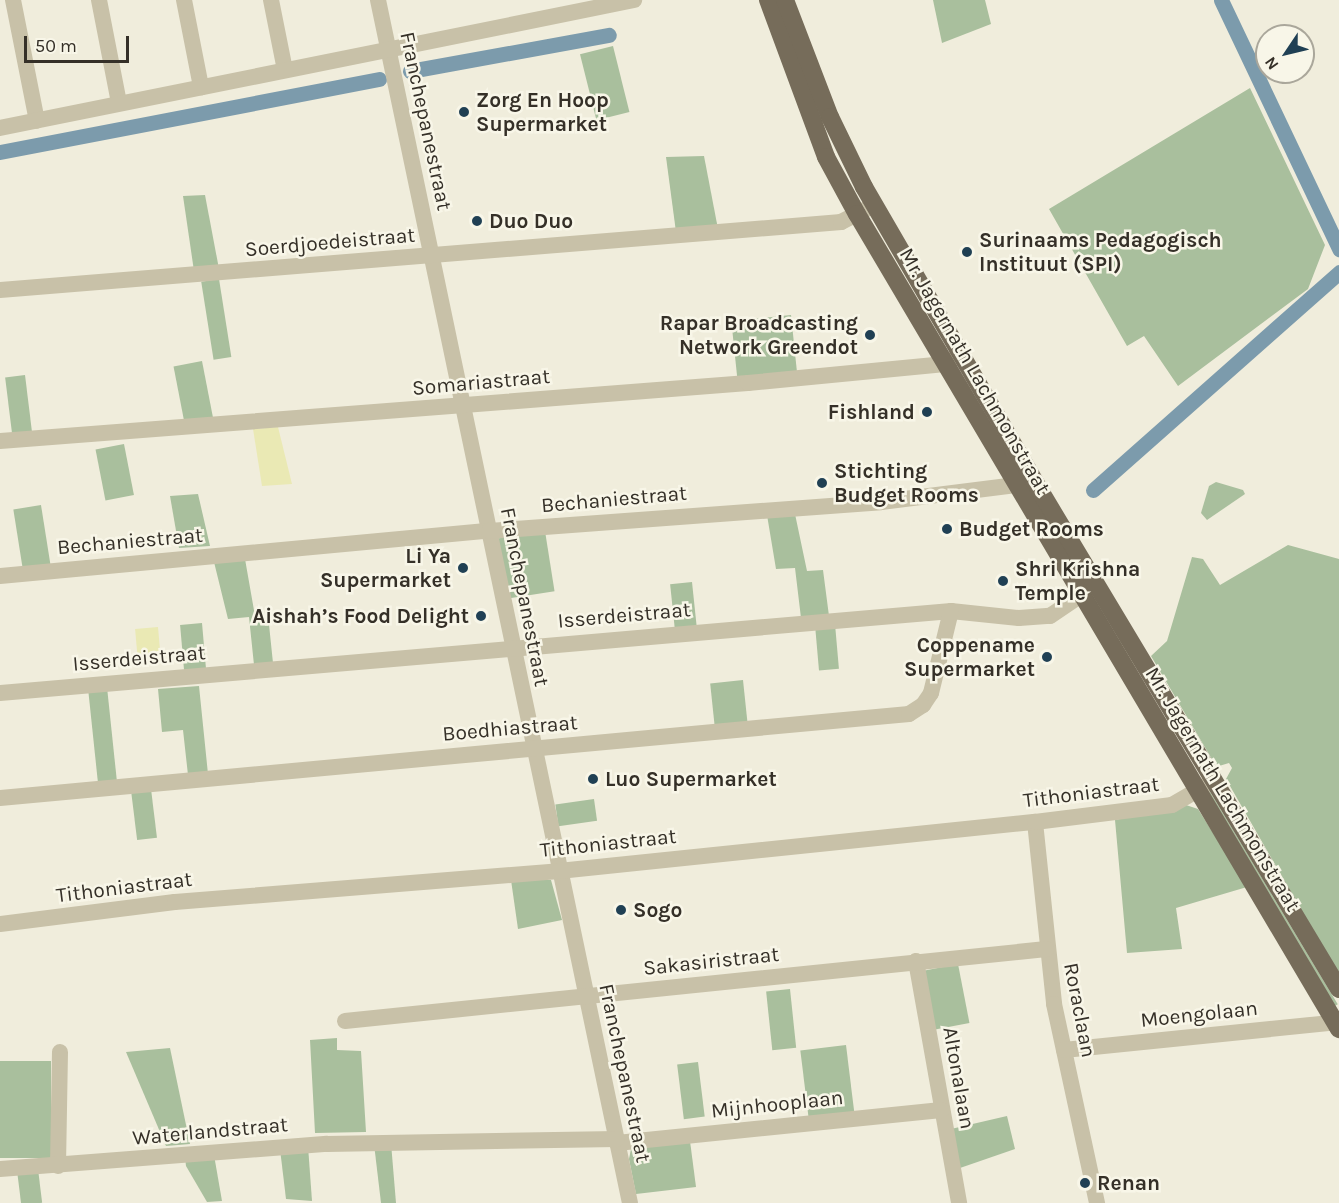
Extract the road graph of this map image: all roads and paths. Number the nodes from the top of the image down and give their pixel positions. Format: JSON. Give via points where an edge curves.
{"nodes":[{"id":1,"x":13,"y":0,"type":"edge"},
{"id":2,"x":99,"y":0,"type":"edge"},
{"id":3,"x":184,"y":0,"type":"edge"},
{"id":4,"x":271,"y":0,"type":"edge"},
{"id":5,"x":378,"y":0,"type":"edge"},
{"id":6,"x":634,"y":0,"type":"edge"},
{"id":7,"x":768,"y":0,"type":"edge"},
{"id":8,"x":785,"y":0,"type":"edge"},
{"id":9,"x":556,"y":7,"type":"edge"},
{"id":10,"x":388,"y":50,"type":"junction"},
{"id":11,"x":285,"y":70,"type":"junction"},
{"id":12,"x":201,"y":87,"type":"junction"},
{"id":13,"x":119,"y":104,"type":"junction"},
{"id":14,"x":38,"y":121,"type":"junction"},
{"id":15,"x":0,"y":128,"type":"edge"},
{"id":16,"x":874,"y":205,"type":"junction"},
{"id":17,"x":857,"y":214,"type":"junction"},
{"id":18,"x":432,"y":256,"type":"junction"},
{"id":19,"x":0,"y":290,"type":"edge"},
{"id":20,"x":963,"y":354,"type":"junction"},
{"id":21,"x":945,"y":364,"type":"junction"},
{"id":22,"x":465,"y":406,"type":"junction"},
{"id":23,"x":0,"y":441,"type":"edge"},
{"id":24,"x":1016,"y":485,"type":"junction"},
{"id":25,"x":489,"y":531,"type":"junction"},
{"id":26,"x":0,"y":576,"type":"edge"},
{"id":27,"x":1098,"y":584,"type":"junction"},
{"id":28,"x":1081,"y":595,"type":"junction"},
{"id":29,"x":951,"y":611,"type":"junction"},
{"id":30,"x":511,"y":647,"type":"junction"},
{"id":31,"x":0,"y":693,"type":"edge"},
{"id":32,"x":533,"y":748,"type":"junction"},
{"id":33,"x":1214,"y":781,"type":"junction"},
{"id":34,"x":1197,"y":791,"type":"junction"},
{"id":35,"x":0,"y":798,"type":"edge"},
{"id":36,"x":1035,"y":822,"type":"junction"},
{"id":37,"x":559,"y":871,"type":"junction"},
{"id":38,"x":0,"y":924,"type":"edge"},
{"id":39,"x":1046,"y":949,"type":"junction"},
{"id":40,"x":916,"y":961,"type":"junction"},
{"id":41,"x":1339,"y":989,"type":"edge"},
{"id":42,"x":585,"y":998,"type":"junction"},
{"id":43,"x":345,"y":1021,"type":"dead end"},
{"id":44,"x":1338,"y":1025,"type":"edge"},
{"id":45,"x":1064,"y":1050,"type":"junction"},
{"id":46,"x":60,"y":1052,"type":"dead end"},
{"id":47,"x":941,"y":1110,"type":"junction"},
{"id":48,"x":617,"y":1141,"type":"junction"},
{"id":49,"x":366,"y":1144,"type":"joint"},
{"id":50,"x":58,"y":1166,"type":"junction"},
{"id":51,"x":0,"y":1169,"type":"edge"},
{"id":52,"x":630,"y":1203,"type":"edge"},
{"id":53,"x":959,"y":1203,"type":"edge"},
{"id":54,"x":1097,"y":1203,"type":"edge"}],
"edges":[{"from":1,"to":14,"type":"street"},
{"from":2,"to":13,"type":"street"},
{"from":3,"to":12,"type":"street"},
{"from":4,"to":11,"type":"street"},
{"from":5,"to":10,"type":"street","name":"Franchepanestraat"},
{"from":6,"to":9,"type":"street"},
{"from":7,"to":17,"type":"main road","name":"Mr. Jagernath Lachmonstraat","via":[[826,157]]},
{"from":8,"to":16,"type":"main road","name":"Mr. Jagernath Lachmonstraat","via":[[830,117]]},
{"from":9,"to":10,"type":"street"},
{"from":10,"to":11,"type":"street"},
{"from":10,"to":18,"type":"street","name":"Franchepanestraat"},
{"from":11,"to":12,"type":"street"},
{"from":12,"to":13,"type":"street"},
{"from":13,"to":14,"type":"street"},
{"from":14,"to":15,"type":"street"},
{"from":16,"to":17,"type":"street","name":"Soerdjoedeistraat"},
{"from":16,"to":20,"type":"main road","name":"Mr. Jagernath Lachmonstraat"},
{"from":17,"to":18,"type":"street","name":"Soerdjoedeistraat","via":[[841,222]]},
{"from":17,"to":21,"type":"main road","name":"Mr. Jagernath Lachmonstraat"},
{"from":18,"to":19,"type":"street","name":"Soerdjoedeistraat"},
{"from":18,"to":22,"type":"street","name":"Franchepanestraat"},
{"from":20,"to":21,"type":"street","name":"Somariastraat"},
{"from":20,"to":27,"type":"main road","name":"Mr. Jagernath Lachmonstraat"},
{"from":21,"to":22,"type":"street","name":"Somariastraat"},
{"from":21,"to":24,"type":"main road","name":"Mr. Jagernath Lachmonstraat"},
{"from":22,"to":23,"type":"street","name":"Somariastraat"},
{"from":22,"to":25,"type":"street","name":"Franchepanestraat"},
{"from":24,"to":25,"type":"street","name":"Bechaniestraat","via":[[881,502]]},
{"from":24,"to":28,"type":"main road","name":"Mr. Jagernath Lachmonstraat"},
{"from":25,"to":26,"type":"street","name":"Bechaniestraat"},
{"from":25,"to":30,"type":"street","name":"Franchepanestraat"},
{"from":27,"to":28,"type":"street","name":"Isserdeistraat"},
{"from":27,"to":33,"type":"main road","name":"Mr. Jagernath Lachmonstraat"},
{"from":28,"to":29,"type":"street","name":"Isserdeistraat","via":[[1050,616],[1019,618]]},
{"from":28,"to":34,"type":"main road","name":"Mr. Jagernath Lachmonstraat"},
{"from":29,"to":30,"type":"street","name":"Isserdeistraat"},
{"from":29,"to":32,"type":"street","name":"Boedhiastraat","via":[[931,693],[923,705],[909,714]]},
{"from":30,"to":31,"type":"street","name":"Isserdeistraat"},
{"from":30,"to":32,"type":"street","name":"Franchepanestraat"},
{"from":32,"to":35,"type":"street","name":"Boedhiastraat"},
{"from":32,"to":37,"type":"street","name":"Franchepanestraat"},
{"from":33,"to":34,"type":"street","name":"Tithoniastraat"},
{"from":33,"to":41,"type":"main road","name":"Mr. Jagernath Lachmonstraat"},
{"from":34,"to":36,"type":"street","name":"Tithoniastraat","via":[[1172,805]]},
{"from":34,"to":44,"type":"main road","name":"Mr. Jagernath Lachmonstraat"},
{"from":36,"to":37,"type":"street","name":"Tithoniastraat"},
{"from":36,"to":39,"type":"street","name":"Roraclaan"},
{"from":37,"to":38,"type":"street","name":"Tithoniastraat","via":[[175,902]]},
{"from":37,"to":42,"type":"street","name":"Franchepanestraat"},
{"from":39,"to":40,"type":"street","name":"Sakasiristraat"},
{"from":39,"to":45,"type":"street","name":"Roraclaan"},
{"from":40,"to":42,"type":"street","name":"Sakasiristraat"},
{"from":40,"to":47,"type":"street","name":"Altonalaan"},
{"from":42,"to":43,"type":"street","name":"Sakasiristraat"},
{"from":42,"to":48,"type":"street","name":"Franchepanestraat"},
{"from":44,"to":45,"type":"street","name":"Moengolaan"},
{"from":45,"to":54,"type":"street","name":"Roraclaan"},
{"from":46,"to":50,"type":"street"},
{"from":47,"to":48,"type":"street","name":"Mijnhooplaan"},
{"from":47,"to":53,"type":"street","name":"Altonalaan"},
{"from":48,"to":49,"type":"street","name":"Mijnhooplaan"},
{"from":48,"to":52,"type":"street","name":"Franchepanestraat"},
{"from":49,"to":50,"type":"street","name":"Waterlandstraat"},
{"from":50,"to":51,"type":"street","name":"Waterlandstraat"}]}
